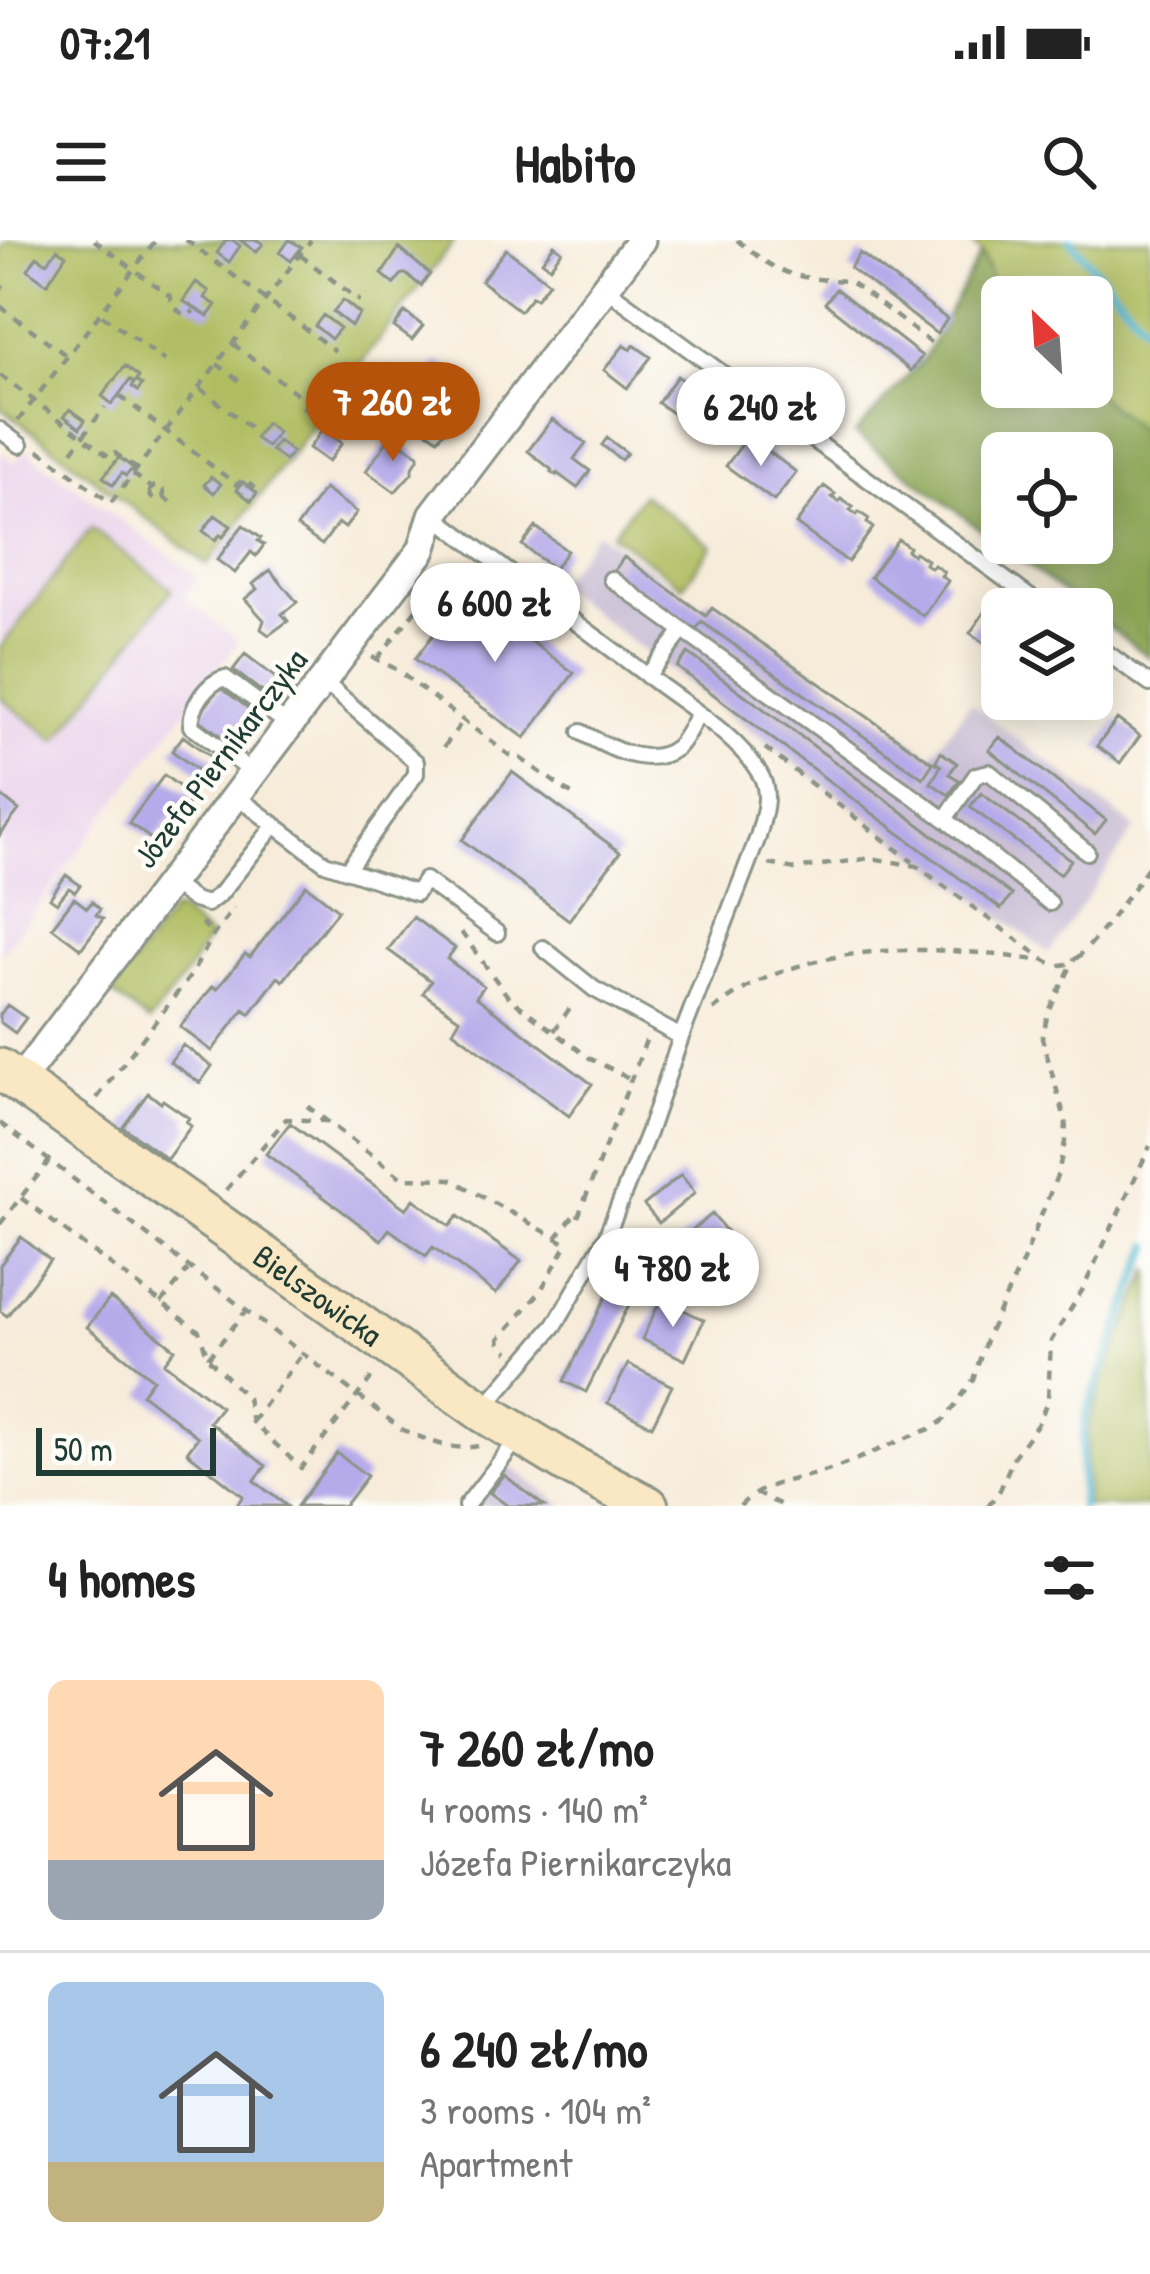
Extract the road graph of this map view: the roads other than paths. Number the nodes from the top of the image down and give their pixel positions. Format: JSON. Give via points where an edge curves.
{"nodes":[{"id":1,"x":640,"y":240,"type":"edge"},
{"id":2,"x":605,"y":288,"type":"junction"},
{"id":3,"x":433,"y":515,"type":"junction"},
{"id":4,"x":611,"y":579,"type":"dead end"},
{"id":5,"x":1017,"y":588,"type":"edge"},
{"id":6,"x":682,"y":632,"type":"junction"},
{"id":7,"x":1113,"y":657,"type":"edge"},
{"id":8,"x":647,"y":676,"type":"junction"},
{"id":9,"x":323,"y":681,"type":"junction"},
{"id":10,"x":1150,"y":684,"type":"edge"},
{"id":11,"x":698,"y":714,"type":"junction"},
{"id":12,"x":289,"y":725,"type":"junction"},
{"id":13,"x":581,"y":732,"type":"dead end"},
{"id":14,"x":243,"y":783,"type":"junction"},
{"id":15,"x":945,"y":819,"type":"junction"},
{"id":16,"x":274,"y":826,"type":"junction"},
{"id":17,"x":1087,"y":852,"type":"dead end"},
{"id":18,"x":347,"y":870,"type":"junction"},
{"id":19,"x":170,"y":883,"type":"junction"},
{"id":20,"x":1050,"y":903,"type":"dead end"},
{"id":21,"x":497,"y":933,"type":"dead end"},
{"id":22,"x":543,"y":948,"type":"dead end"},
{"id":23,"x":683,"y":1031,"type":"junction"},
{"id":24,"x":9,"y":1076,"type":"edge"},
{"id":25,"x":482,"y":1411,"type":"junction"},
{"id":26,"x":514,"y":1444,"type":"junction"},
{"id":27,"x":466,"y":1506,"type":"edge"},
{"id":28,"x":648,"y":1506,"type":"edge"}],
"edges":[{"from":1,"to":2,"type":"street","name":"Józefa Piernikarczyka"},
{"from":2,"to":3,"type":"street","name":"Józefa Piernikarczyka"},
{"from":2,"to":5,"type":"lane"},
{"from":3,"to":8,"type":"lane"},
{"from":3,"to":9,"type":"street","name":"Józefa Piernikarczyka","via":[[422,550]]},
{"from":4,"to":6,"type":"lane"},
{"from":6,"to":8,"type":"lane"},
{"from":6,"to":15,"type":"lane"},
{"from":7,"to":10,"type":"lane"},
{"from":8,"to":11,"type":"lane"},
{"from":9,"to":12,"type":"street","name":"Józefa Piernikarczyka"},
{"from":9,"to":18,"type":"lane","via":[[417,766]]},
{"from":11,"to":13,"type":"lane","via":[[675,748],[658,754],[612,749]]},
{"from":11,"to":23,"type":"lane","via":[[761,776],[766,808]]},
{"from":12,"to":14,"type":"street","name":"Józefa Piernikarczyka"},
{"from":12,"to":14,"type":"lane","via":[[225,678],[214,681],[191,726]]},
{"from":14,"to":16,"type":"lane"},
{"from":14,"to":19,"type":"street","name":"Józefa Piernikarczyka"},
{"from":15,"to":17,"type":"lane","via":[[976,775],[988,772]]},
{"from":15,"to":20,"type":"lane"},
{"from":16,"to":18,"type":"lane"},
{"from":16,"to":19,"type":"lane","via":[[207,904]]},
{"from":18,"to":21,"type":"lane","via":[[416,893],[425,880]]},
{"from":19,"to":24,"type":"street","name":"Józefa Piernikarczyka"},
{"from":22,"to":23,"type":"lane","via":[[594,989]]},
{"from":23,"to":25,"type":"lane","via":[[606,1237],[567,1308]]},
{"from":24,"to":25,"type":"street","name":"Bielszowicka"},
{"from":25,"to":26,"type":"street","name":"Bielszowicka"},
{"from":26,"to":27,"type":"lane"},
{"from":26,"to":28,"type":"street","name":"Bielszowicka"}]}
